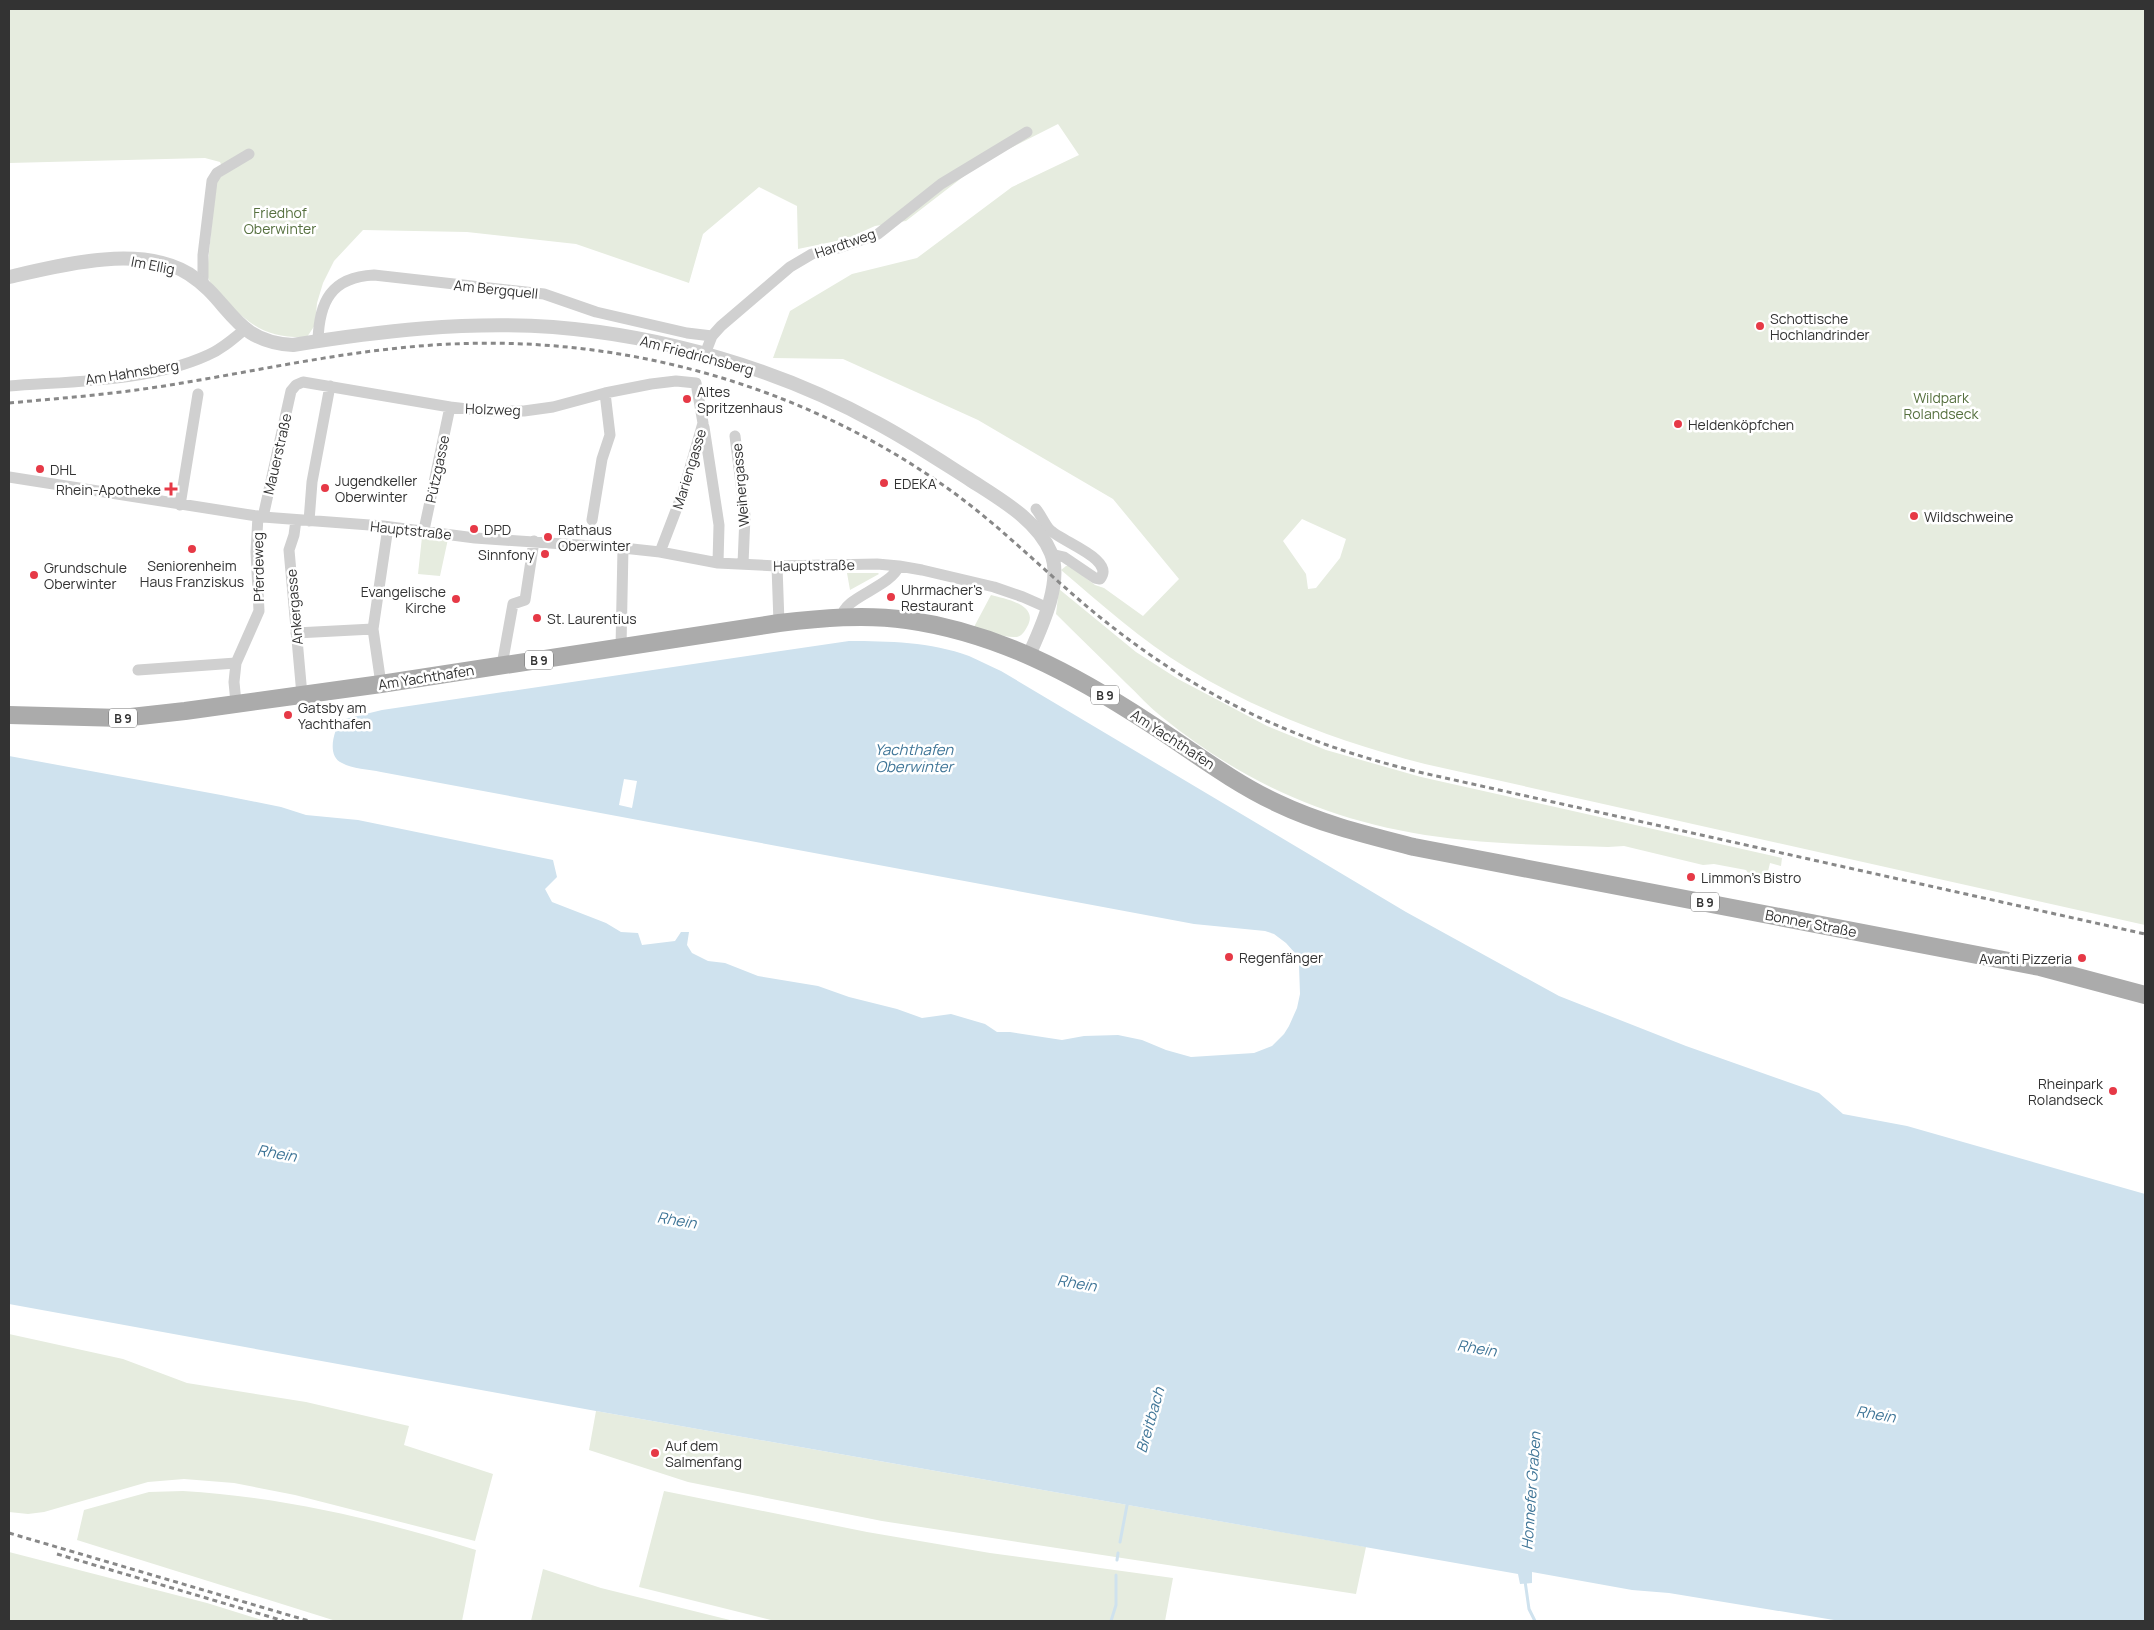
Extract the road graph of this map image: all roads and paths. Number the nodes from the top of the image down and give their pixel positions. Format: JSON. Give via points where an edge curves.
{"nodes":[{"id":1,"x":1027,"y":132,"type":"dead end"},
{"id":2,"x":249,"y":154,"type":"dead end"},
{"id":3,"x":9,"y":277,"type":"edge"},
{"id":4,"x":203,"y":286,"type":"junction"},
{"id":5,"x":245,"y":329,"type":"junction"},
{"id":6,"x":712,"y":336,"type":"junction"},
{"id":7,"x":318,"y":341,"type":"junction"},
{"id":8,"x":705,"y":354,"type":"junction"},
{"id":9,"x":696,"y":383,"type":"joint"},
{"id":10,"x":9,"y":386,"type":"edge"},
{"id":11,"x":330,"y":386,"type":"junction"},
{"id":12,"x":291,"y":391,"type":"joint"},
{"id":13,"x":605,"y":393,"type":"junction"},
{"id":14,"x":198,"y":394,"type":"dead end"},
{"id":15,"x":450,"y":407,"type":"junction"},
{"id":16,"x":703,"y":423,"type":"junction"},
{"id":17,"x":735,"y":436,"type":"dead end"},
{"id":18,"x":9,"y":477,"type":"edge"},
{"id":19,"x":180,"y":505,"type":"junction"},
{"id":20,"x":1036,"y":509,"type":"dead end"},
{"id":21,"x":260,"y":516,"type":"junction"},
{"id":22,"x":296,"y":520,"type":"junction"},
{"id":23,"x":592,"y":520,"type":"dead end"},
{"id":24,"x":310,"y":521,"type":"junction"},
{"id":25,"x":388,"y":527,"type":"junction"},
{"id":26,"x":424,"y":530,"type":"junction"},
{"id":27,"x":539,"y":542,"type":"junction"},
{"id":28,"x":623,"y":548,"type":"junction"},
{"id":29,"x":660,"y":552,"type":"junction"},
{"id":30,"x":1051,"y":554,"type":"junction"},
{"id":31,"x":718,"y":563,"type":"junction"},
{"id":32,"x":743,"y":564,"type":"junction"},
{"id":33,"x":776,"y":566,"type":"junction"},
{"id":34,"x":899,"y":566,"type":"junction"},
{"id":35,"x":1048,"y":608,"type":"junction"},
{"id":36,"x":842,"y":617,"type":"junction"},
{"id":37,"x":779,"y":623,"type":"junction"},
{"id":38,"x":373,"y":629,"type":"junction"},
{"id":39,"x":296,"y":633,"type":"junction"},
{"id":40,"x":622,"y":647,"type":"junction"},
{"id":41,"x":1030,"y":655,"type":"junction"},
{"id":42,"x":236,"y":662,"type":"junction"},
{"id":43,"x":502,"y":665,"type":"junction"},
{"id":44,"x":138,"y":670,"type":"dead end"},
{"id":45,"x":381,"y":684,"type":"junction"},
{"id":46,"x":302,"y":695,"type":"junction"},
{"id":47,"x":236,"y":702,"type":"junction"},
{"id":48,"x":9,"y":715,"type":"edge"},
{"id":49,"x":1475,"y":858,"type":"joint"},
{"id":50,"x":2145,"y":996,"type":"edge"}],
"edges":[{"from":1,"to":6,"type":"street","name":"Hardtweg","via":[[941,184],[878,234],[812,254],[790,267]]},
{"from":2,"to":4,"type":"street","via":[[217,172],[212,181],[203,255]]},
{"from":3,"to":4,"type":"street","name":"Im Ellig","via":[[85,260],[116,259],[165,264],[188,274]]},
{"from":4,"to":5,"type":"street","name":"Am Friedrichsberg"},
{"from":5,"to":7,"type":"street","name":"Am Friedrichsberg","via":[[266,341],[279,344]]},
{"from":5,"to":10,"type":"street","name":"Am Hahnsberg","via":[[209,355],[160,371]]},
{"from":6,"to":7,"type":"street","name":"Am Bergquell","via":[[596,312],[544,294],[358,276],[336,288],[321,310]]},
{"from":6,"to":8,"type":"street","name":"Hardtweg"},
{"from":7,"to":8,"type":"street","name":"Am Friedrichsberg","via":[[440,326],[515,325],[607,334]]},
{"from":8,"to":30,"type":"street","name":"Am Friedrichsberg","via":[[796,384],[878,423],[1024,518],[1036,528]]},
{"from":9,"to":13,"type":"street","name":"Holzweg","via":[[676,381]]},
{"from":9,"to":16,"type":"street","name":"Mariengasse"},
{"from":11,"to":12,"type":"street","name":"Holzweg","via":[[303,382]]},
{"from":11,"to":15,"type":"street","name":"Holzweg"},
{"from":11,"to":24,"type":"street","via":[[312,482]]},
{"from":12,"to":21,"type":"street","name":"Mauerstraße"},
{"from":13,"to":15,"type":"street","name":"Holzweg","via":[[524,411]]},
{"from":13,"to":23,"type":"street","via":[[610,435],[602,459]]},
{"from":14,"to":19,"type":"street"},
{"from":15,"to":26,"type":"street","name":"Pützgasse"},
{"from":16,"to":29,"type":"street","name":"Mariengasse","via":[[683,492]]},
{"from":16,"to":31,"type":"street","via":[[719,525]]},
{"from":17,"to":32,"type":"street","name":"Weihergasse","via":[[745,516]]},
{"from":18,"to":19,"type":"street","name":"Hauptstraße"},
{"from":19,"to":21,"type":"street","name":"Hauptstraße"},
{"from":20,"to":30,"type":"street","via":[[1050,530],[1096,558],[1102,565],[1103,575],[1100,579],[1095,578],[1064,557]]},
{"from":21,"to":22,"type":"street","name":"Hauptstraße"},
{"from":21,"to":42,"type":"street","name":"Pferdeweg","via":[[256,552],[259,611]]},
{"from":22,"to":24,"type":"street","name":"Hauptstraße"},
{"from":22,"to":39,"type":"street","name":"Ankergasse","via":[[289,550]]},
{"from":24,"to":25,"type":"street","name":"Hauptstraße"},
{"from":25,"to":26,"type":"street","name":"Hauptstraße"},
{"from":25,"to":38,"type":"street"},
{"from":26,"to":27,"type":"street","name":"Hauptstraße","via":[[476,538]]},
{"from":27,"to":28,"type":"street","name":"Hauptstraße"},
{"from":27,"to":43,"type":"street","via":[[525,600],[513,604]]},
{"from":28,"to":29,"type":"street","name":"Hauptstraße"},
{"from":28,"to":40,"type":"street"},
{"from":29,"to":31,"type":"street","name":"Hauptstraße"},
{"from":30,"to":35,"type":"street","name":"Am Friedrichsberg","via":[[1054,570]]},
{"from":31,"to":32,"type":"street","name":"Hauptstraße"},
{"from":32,"to":33,"type":"street","name":"Hauptstraße"},
{"from":33,"to":34,"type":"street","name":"Hauptstraße"},
{"from":33,"to":37,"type":"street"},
{"from":34,"to":35,"type":"street","name":"Hauptstraße","via":[[994,587]]},
{"from":34,"to":36,"type":"street","via":[[887,580],[845,608]]},
{"from":35,"to":41,"type":"street","name":"Am Friedrichsberg"},
{"from":36,"to":37,"type":"main road","name":"Am Yachthafen","number":"B 9"},
{"from":36,"to":41,"type":"main road","name":"Am Yachthafen","number":"B 9","via":[[907,620],[971,635]]},
{"from":37,"to":40,"type":"main road","name":"Am Yachthafen","number":"B 9"},
{"from":38,"to":39,"type":"street"},
{"from":38,"to":45,"type":"street"},
{"from":39,"to":46,"type":"street","name":"Ankergasse"},
{"from":40,"to":43,"type":"main road","name":"Am Yachthafen","number":"B 9"},
{"from":41,"to":49,"type":"main road","name":"Am Yachthafen","number":"B 9","via":[[1062,670],[1241,784],[1278,804],[1351,831]]},
{"from":42,"to":44,"type":"street"},
{"from":42,"to":47,"type":"street","name":"Pferdeweg"},
{"from":43,"to":45,"type":"main road","name":"Am Yachthafen","number":"B 9"},
{"from":45,"to":46,"type":"main road","name":"Am Yachthafen","number":"B 9"},
{"from":46,"to":47,"type":"main road","name":"Am Yachthafen","number":"B 9"},
{"from":47,"to":48,"type":"main road","name":"Am Yachthafen","number":"B 9","via":[[122,718]]},
{"from":49,"to":50,"type":"main road","name":"Bonner Straße","number":"B 9","via":[[2031,966]]}]}
